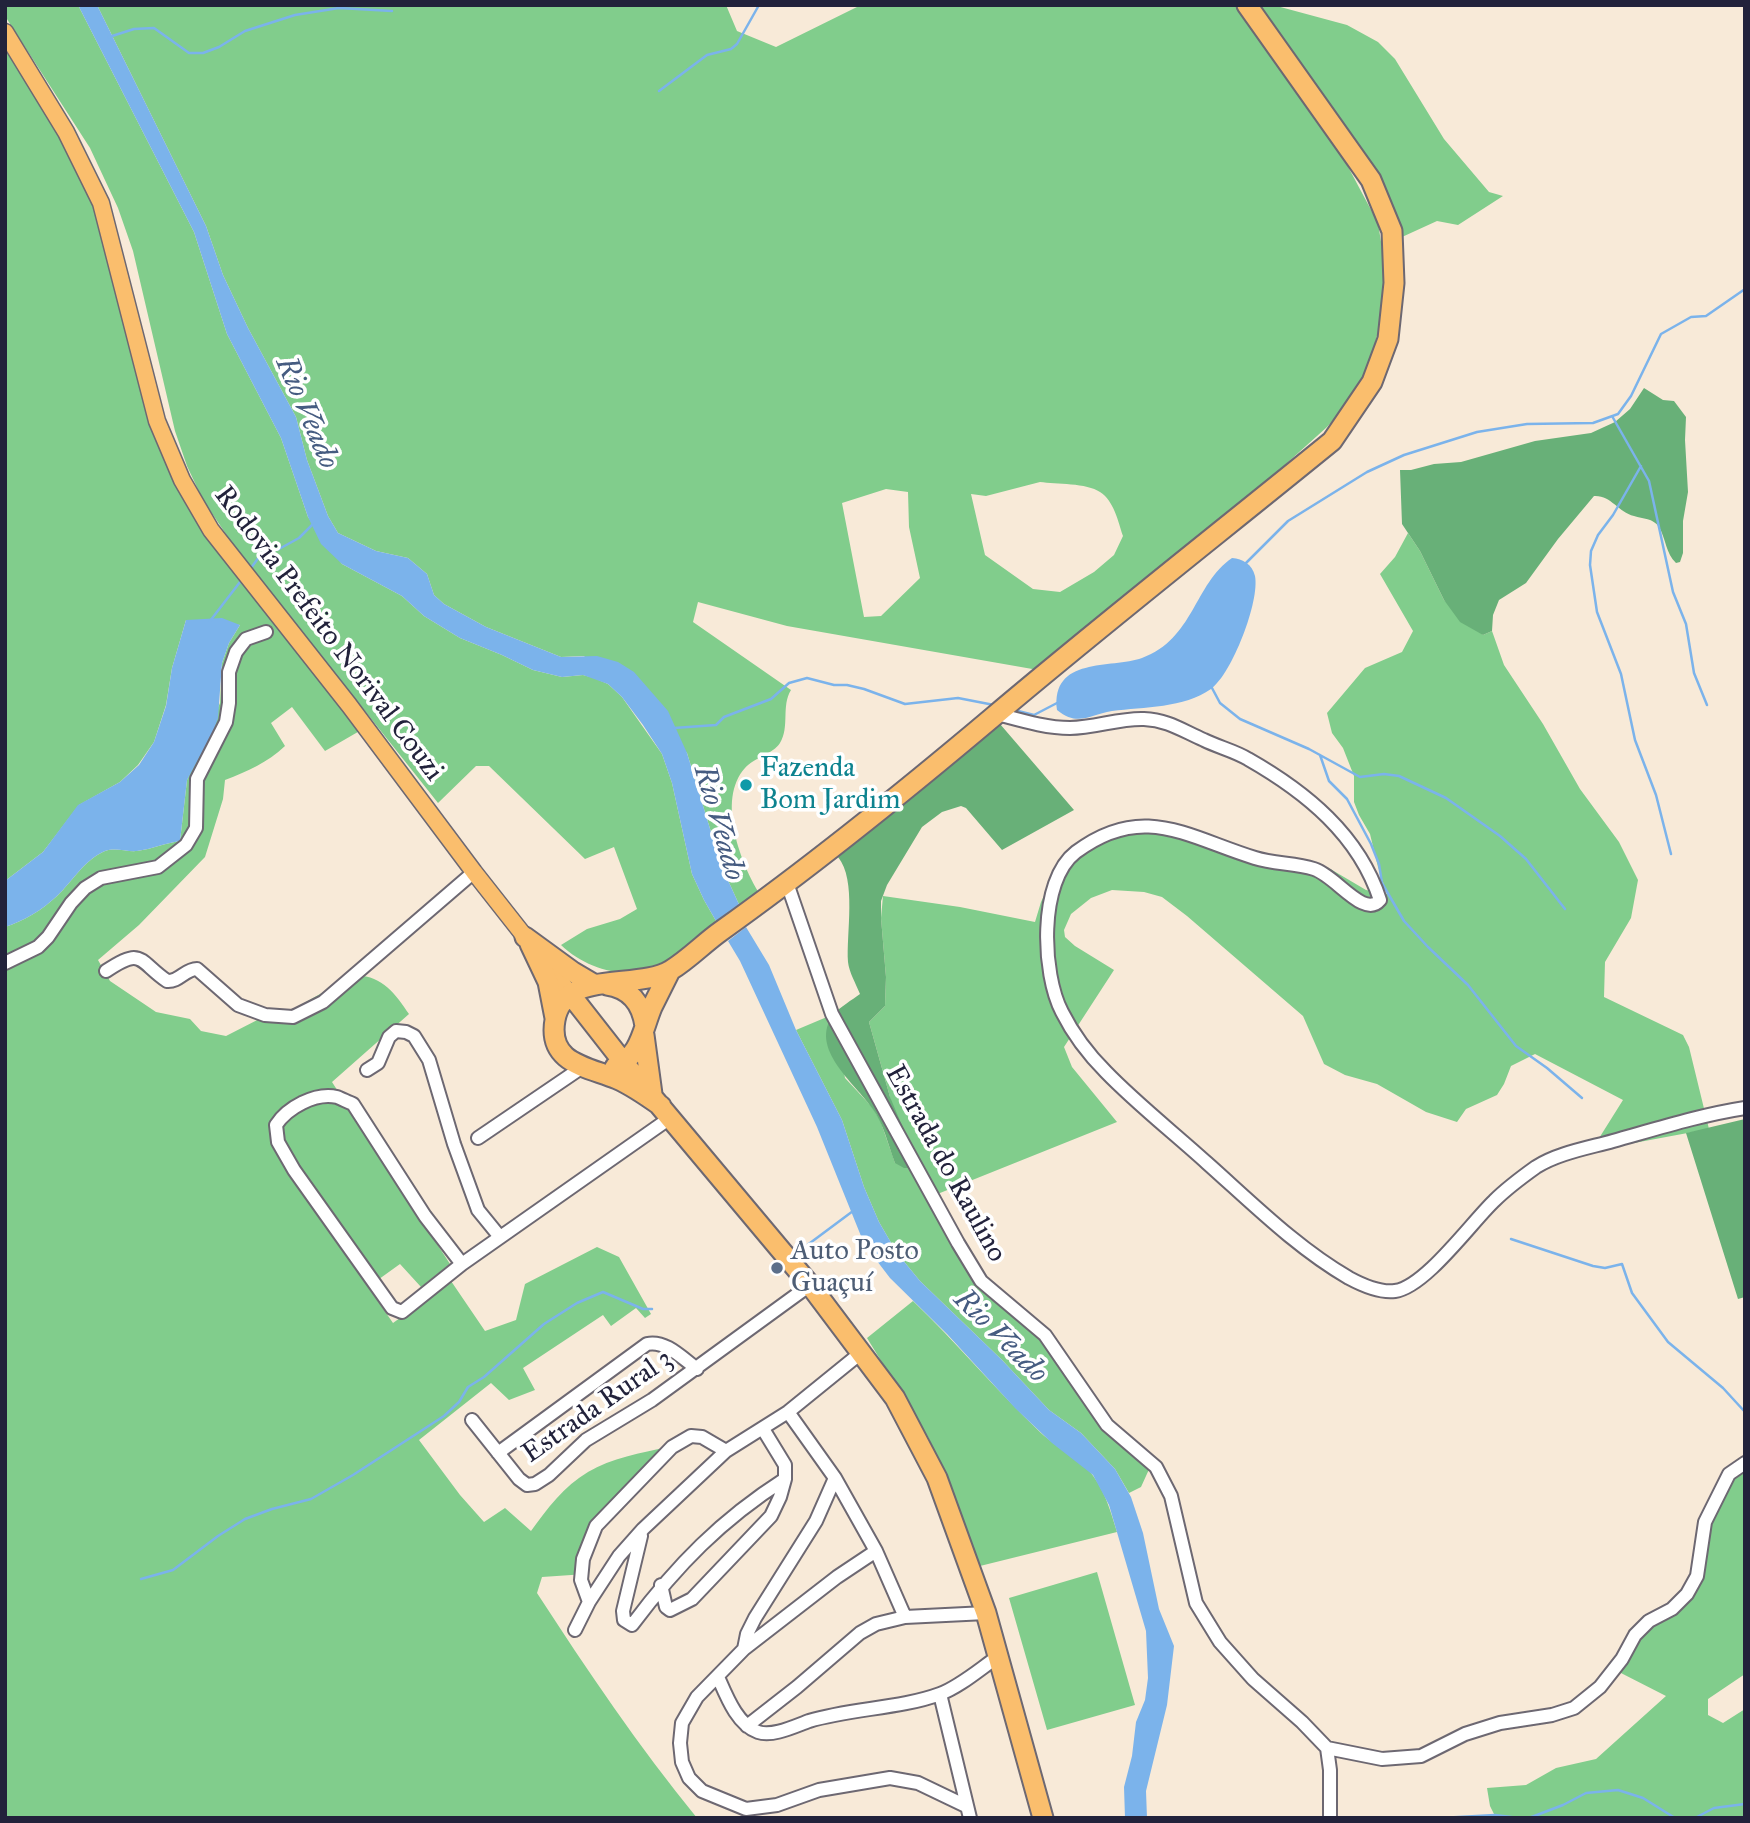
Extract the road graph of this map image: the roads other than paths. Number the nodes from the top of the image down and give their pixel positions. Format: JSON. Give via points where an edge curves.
{"nodes":[{"id":1,"x":1247,"y":5,"type":"edge"},
{"id":2,"x":5,"y":32,"type":"edge"},
{"id":3,"x":266,"y":632,"type":"dead end"},
{"id":4,"x":996,"y":714,"type":"junction"},
{"id":5,"x":474,"y":873,"type":"junction"},
{"id":6,"x":787,"y":883,"type":"junction"},
{"id":7,"x":527,"y":940,"type":"junction"},
{"id":8,"x":5,"y":963,"type":"edge"},
{"id":9,"x":106,"y":971,"type":"dead end"},
{"id":10,"x":670,"y":971,"type":"junction"},
{"id":11,"x":599,"y":985,"type":"junction"},
{"id":12,"x":570,"y":994,"type":"junction"},
{"id":13,"x":555,"y":1020,"type":"junction"},
{"id":14,"x":644,"y":1030,"type":"junction"},
{"id":15,"x":624,"y":1063,"type":"junction"},
{"id":16,"x":583,"y":1069,"type":"junction"},
{"id":17,"x":367,"y":1070,"type":"dead end"},
{"id":18,"x":661,"y":1106,"type":"junction"},
{"id":19,"x":1745,"y":1108,"type":"edge"},
{"id":20,"x":478,"y":1138,"type":"dead end"},
{"id":21,"x":499,"y":1237,"type":"junction"},
{"id":22,"x":462,"y":1264,"type":"junction"},
{"id":23,"x":810,"y":1285,"type":"junction"},
{"id":24,"x":862,"y":1352,"type":"junction"},
{"id":25,"x":697,"y":1369,"type":"junction"},
{"id":26,"x":788,"y":1412,"type":"junction"},
{"id":27,"x":472,"y":1420,"type":"dead end"},
{"id":28,"x":763,"y":1429,"type":"junction"},
{"id":29,"x":726,"y":1451,"type":"junction"},
{"id":30,"x":498,"y":1453,"type":"junction"},
{"id":31,"x":1745,"y":1463,"type":"edge"},
{"id":32,"x":835,"y":1478,"type":"junction"},
{"id":33,"x":785,"y":1479,"type":"junction"},
{"id":34,"x":643,"y":1529,"type":"junction"},
{"id":35,"x":876,"y":1551,"type":"junction"},
{"id":36,"x":661,"y":1586,"type":"junction"},
{"id":37,"x":589,"y":1602,"type":"junction"},
{"id":38,"x":986,"y":1613,"type":"junction"},
{"id":39,"x":905,"y":1617,"type":"junction"},
{"id":40,"x":575,"y":1630,"type":"dead end"},
{"id":41,"x":744,"y":1649,"type":"junction"},
{"id":42,"x":999,"y":1656,"type":"junction"},
{"id":43,"x":718,"y":1677,"type":"junction"},
{"id":44,"x":940,"y":1694,"type":"junction"},
{"id":45,"x":747,"y":1726,"type":"junction"},
{"id":46,"x":1326,"y":1748,"type":"junction"},
{"id":47,"x":968,"y":1812,"type":"edge"},
{"id":48,"x":1043,"y":1818,"type":"edge"},
{"id":49,"x":1330,"y":1818,"type":"edge"}],
"edges":[{"from":1,"to":4,"type":"highway","via":[[1371,180],[1392,232],[1394,283],[1388,339],[1372,382],[1332,441]]},
{"from":2,"to":5,"type":"main road","name":"Rodovia Prefeito Norival Couzi","via":[[66,132],[101,203],[157,421],[182,480],[211,530]]},
{"from":3,"to":8,"type":"street","via":[[246,639],[236,652],[229,673],[226,722],[197,779],[196,828],[186,845],[159,867],[101,878],[85,888],[38,947]]},
{"from":4,"to":6,"type":"highway"},
{"from":4,"to":19,"type":"street","via":[[1070,728],[1118,720],[1172,723],[1247,758],[1292,787],[1333,821],[1358,852],[1373,876],[1380,900],[1372,906],[1364,906],[1319,871],[1257,859],[1197,835],[1149,825],[1112,832],[1074,853],[1060,870],[1051,895],[1047,936],[1049,972],[1060,1010],[1107,1073],[1271,1219],[1350,1279],[1373,1289],[1394,1291],[1412,1285],[1495,1199],[1539,1165]]},
{"from":5,"to":7,"type":"main road","name":"Rodovia Prefeito Norival Couzi"},
{"from":5,"to":9,"type":"street","via":[[323,1002],[293,1017],[238,1005],[197,969],[167,981],[138,957],[130,957]]},
{"from":6,"to":10,"type":"highway"},
{"from":6,"to":46,"type":"street","name":"Estrada do Raulino","via":[[832,1014],[981,1281],[1045,1335],[1107,1425],[1156,1466],[1171,1496],[1196,1603],[1220,1642],[1253,1679]]},
{"from":7,"to":11,"type":"highway"},
{"from":7,"to":12,"type":"main road","name":"Rodovia Prefeito Norival Couzi"},
{"from":7,"to":13,"type":"highway","via":[[548,982]]},
{"from":10,"to":11,"type":"highway"},
{"from":10,"to":14,"type":"highway"},
{"from":11,"to":12,"type":"highway"},
{"from":11,"to":14,"type":"highway","via":[[631,995],[642,1009]]},
{"from":12,"to":13,"type":"highway"},
{"from":12,"to":15,"type":"highway"},
{"from":13,"to":16,"type":"highway","via":[[559,1048]]},
{"from":14,"to":15,"type":"highway"},
{"from":14,"to":18,"type":"highway"},
{"from":15,"to":16,"type":"highway"},
{"from":15,"to":18,"type":"highway"},
{"from":16,"to":18,"type":"highway","via":[[604,1073]]},
{"from":16,"to":20,"type":"street"},
{"from":17,"to":21,"type":"street","via":[[378,1063],[389,1037],[397,1031],[414,1036],[429,1060],[478,1210]]},
{"from":18,"to":21,"type":"street"},
{"from":18,"to":23,"type":"highway"},
{"from":21,"to":22,"type":"street"},
{"from":22,"to":22,"type":"street","via":[[410,1308],[402,1312],[392,1308],[278,1142],[276,1125],[284,1112],[312,1099],[335,1096],[353,1104],[425,1216]]},
{"from":23,"to":24,"type":"highway"},
{"from":23,"to":25,"type":"street","name":"Estrada Rural 3"},
{"from":24,"to":26,"type":"street"},
{"from":24,"to":38,"type":"highway","via":[[895,1398],[937,1478]]},
{"from":25,"to":30,"type":"street","name":"Estrada Rural 3","via":[[664,1344],[647,1344]]},
{"from":25,"to":30,"type":"street","name":"Estrada Rural 3","via":[[586,1440],[535,1484],[519,1479]]},
{"from":26,"to":28,"type":"street"},
{"from":26,"to":32,"type":"street"},
{"from":27,"to":30,"type":"street","name":"Estrada Rural 3"},
{"from":28,"to":29,"type":"street"},
{"from":28,"to":33,"type":"street","via":[[785,1465]]},
{"from":29,"to":34,"type":"street"},
{"from":29,"to":37,"type":"street","via":[[691,1436],[672,1447],[596,1526],[583,1559],[581,1580]]},
{"from":31,"to":46,"type":"street","via":[[1729,1474],[1705,1522],[1696,1576],[1687,1594],[1672,1609],[1649,1621],[1600,1687],[1574,1708],[1500,1723],[1421,1756],[1382,1759]]},
{"from":32,"to":35,"type":"street"},
{"from":32,"to":41,"type":"street","via":[[817,1521],[755,1618]]},
{"from":33,"to":36,"type":"street","via":[[722,1525]]},
{"from":33,"to":36,"type":"street","via":[[771,1516],[692,1599],[670,1610]]},
{"from":34,"to":36,"type":"street","via":[[625,1601],[628,1625]]},
{"from":34,"to":37,"type":"street"},
{"from":35,"to":39,"type":"street"},
{"from":35,"to":41,"type":"street"},
{"from":37,"to":40,"type":"street"},
{"from":38,"to":39,"type":"street"},
{"from":38,"to":42,"type":"highway"},
{"from":39,"to":45,"type":"street","via":[[860,1633]]},
{"from":41,"to":43,"type":"street"},
{"from":42,"to":44,"type":"street"},
{"from":42,"to":48,"type":"highway"},
{"from":43,"to":45,"type":"street"},
{"from":43,"to":47,"type":"street","via":[[696,1697],[682,1723],[682,1762],[702,1791],[746,1809],[890,1778],[918,1783]]},
{"from":44,"to":45,"type":"street","via":[[837,1713],[771,1733]]},
{"from":44,"to":47,"type":"street"},
{"from":46,"to":49,"type":"street"}]}
